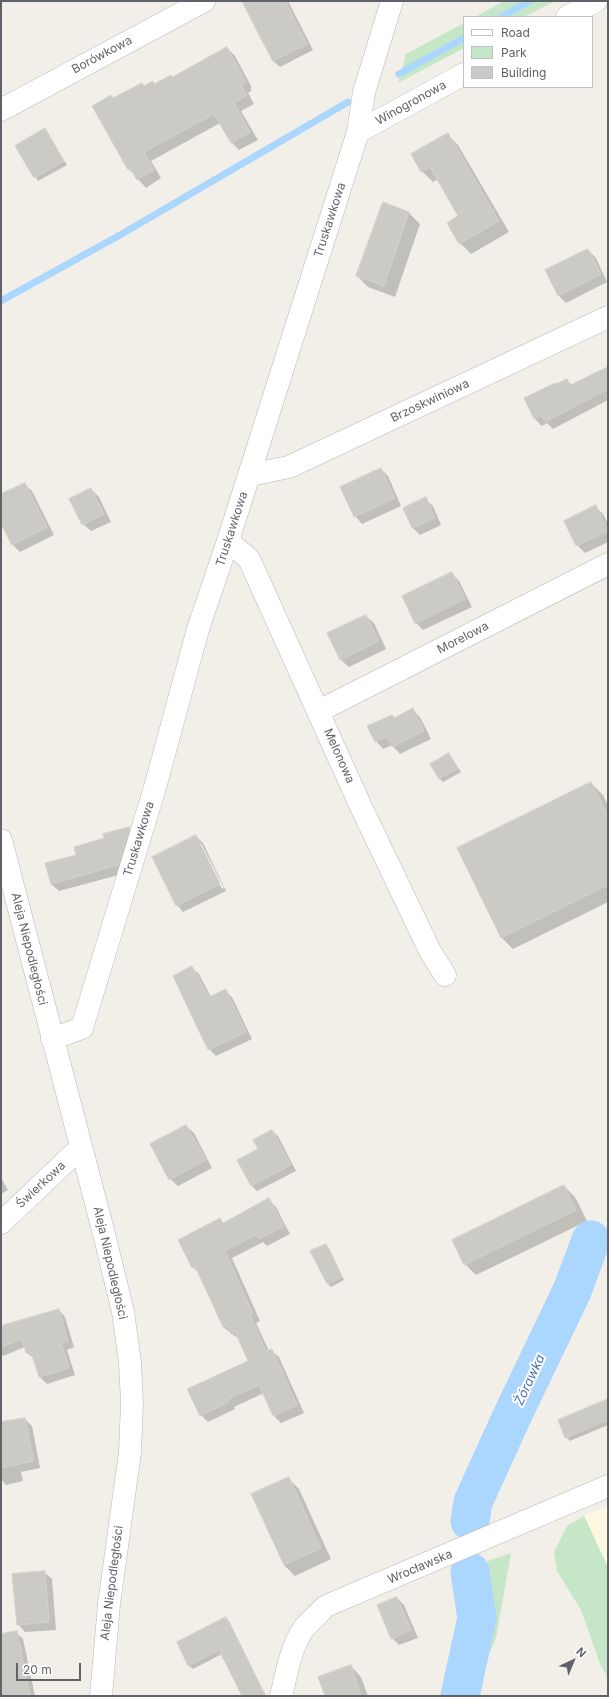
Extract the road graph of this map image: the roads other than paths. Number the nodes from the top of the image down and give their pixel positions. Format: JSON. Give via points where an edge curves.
{"nodes":[{"id":1,"x":204,"y":1,"type":"edge"},
{"id":2,"x":392,"y":1,"type":"edge"},
{"id":3,"x":596,"y":1,"type":"edge"},
{"id":4,"x":569,"y":16,"type":"edge"},
{"id":5,"x":463,"y":75,"type":"edge"},
{"id":6,"x":1,"y":110,"type":"edge"},
{"id":7,"x":358,"y":132,"type":"junction"},
{"id":8,"x":608,"y":317,"type":"edge"},
{"id":9,"x":250,"y":475,"type":"junction"},
{"id":10,"x":228,"y":541,"type":"junction"},
{"id":11,"x":608,"y":564,"type":"edge"},
{"id":12,"x":319,"y":711,"type":"junction"},
{"id":13,"x":1,"y":840,"type":"edge"},
{"id":14,"x":445,"y":975,"type":"dead end"},
{"id":15,"x":52,"y":1039,"type":"junction"},
{"id":16,"x":81,"y":1147,"type":"junction"},
{"id":17,"x":1,"y":1223,"type":"edge"},
{"id":18,"x":608,"y":1486,"type":"edge"},
{"id":19,"x":101,"y":1696,"type":"edge"},
{"id":20,"x":281,"y":1696,"type":"edge"}],
"edges":[{"from":1,"to":6,"type":"street","name":"Borówkowa"},
{"from":2,"to":7,"type":"street","name":"Truskawkowa","via":[[364,92]]},
{"from":3,"to":4,"type":"street"},
{"from":5,"to":7,"type":"street","name":"Winogronowa"},
{"from":7,"to":9,"type":"street","name":"Truskawkowa"},
{"from":8,"to":9,"type":"street","name":"Brzoskwiniowa","via":[[289,467]]},
{"from":9,"to":10,"type":"street","name":"Truskawkowa"},
{"from":10,"to":12,"type":"street","name":"Melonowa","via":[[249,559]]},
{"from":10,"to":15,"type":"street","name":"Truskawkowa","via":[[198,629],[156,784],[82,1028]]},
{"from":11,"to":12,"type":"street","name":"Morelowa"},
{"from":12,"to":14,"type":"street","name":"Melonowa","via":[[362,809],[430,951]]},
{"from":13,"to":15,"type":"street","name":"Aleja Niepodległości"},
{"from":15,"to":16,"type":"street","name":"Aleja Niepodległości"},
{"from":16,"to":17,"type":"street","name":"Świerkowa"},
{"from":16,"to":19,"type":"street","name":"Aleja Niepodległości","via":[[123,1312],[130,1362],[132,1403],[130,1452],[109,1604]]},
{"from":18,"to":20,"type":"street","name":"Wrocławska","via":[[326,1606],[304,1629],[294,1647]]}]}
